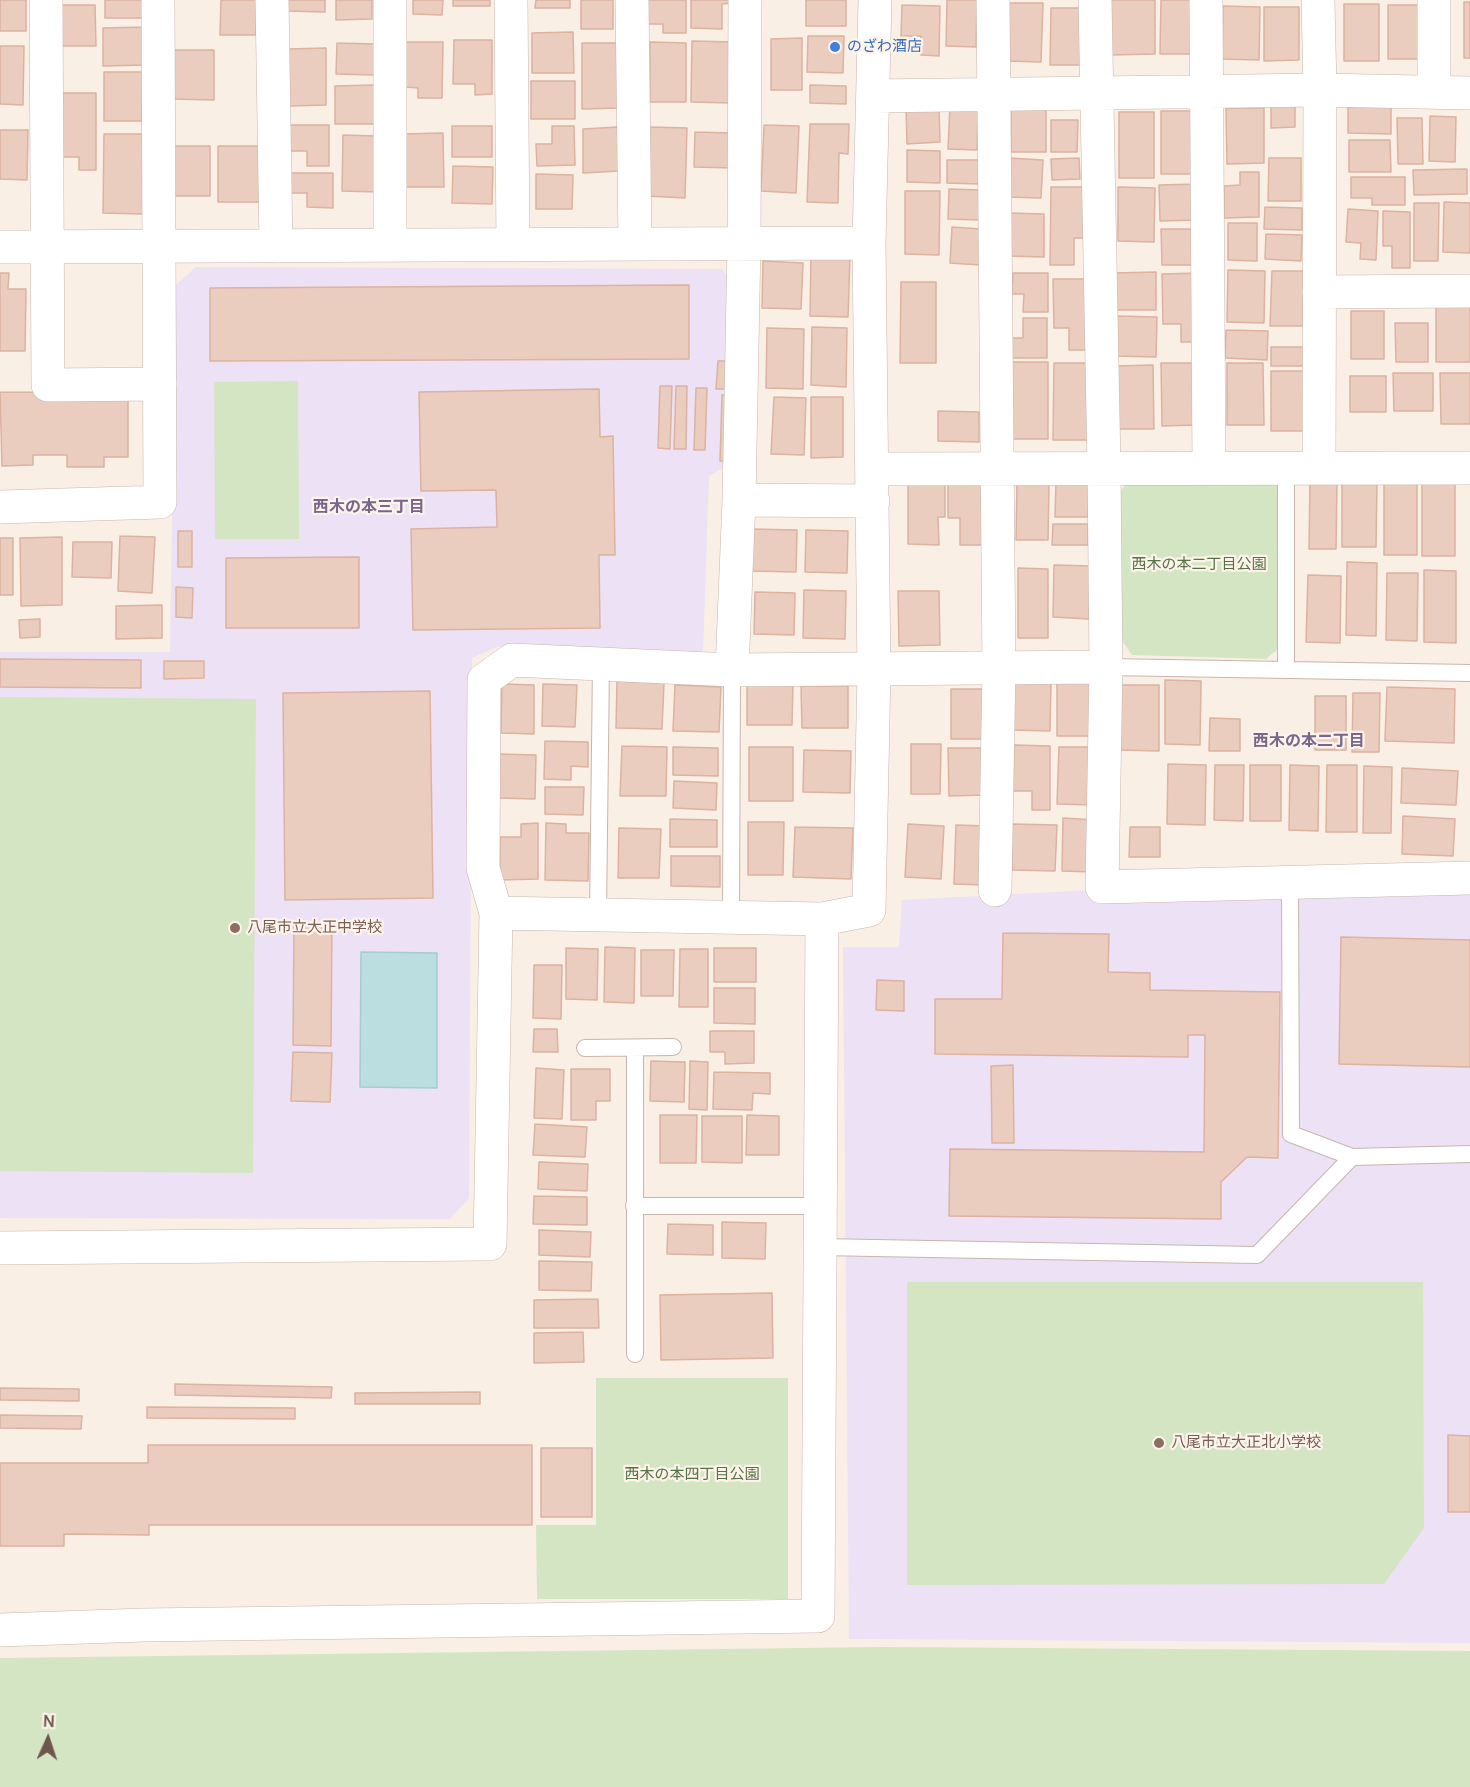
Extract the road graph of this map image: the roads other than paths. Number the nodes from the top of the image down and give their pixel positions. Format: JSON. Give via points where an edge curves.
{"nodes":[{"id":1,"x":46,"y":0,"type":"edge"},
{"id":2,"x":158,"y":0,"type":"edge"},
{"id":3,"x":272,"y":0,"type":"edge"},
{"id":4,"x":390,"y":0,"type":"edge"},
{"id":5,"x":511,"y":0,"type":"edge"},
{"id":6,"x":632,"y":0,"type":"edge"},
{"id":7,"x":745,"y":0,"type":"edge"},
{"id":8,"x":875,"y":0,"type":"edge"},
{"id":9,"x":993,"y":0,"type":"edge"},
{"id":10,"x":1095,"y":0,"type":"edge"},
{"id":11,"x":1206,"y":0,"type":"edge"},
{"id":12,"x":1318,"y":0,"type":"edge"},
{"id":13,"x":1434,"y":0,"type":"edge"},
{"id":14,"x":1320,"y":90,"type":"junction"},
{"id":15,"x":1207,"y":91,"type":"junction"},
{"id":16,"x":1097,"y":92,"type":"junction"},
{"id":17,"x":1434,"y":92,"type":"junction"},
{"id":18,"x":1470,"y":93,"type":"edge"},
{"id":19,"x":993,"y":94,"type":"junction"},
{"id":20,"x":874,"y":96,"type":"junction"},
{"id":21,"x":744,"y":243,"type":"junction"},
{"id":22,"x":869,"y":243,"type":"junction"},
{"id":23,"x":635,"y":244,"type":"junction"},
{"id":24,"x":390,"y":245,"type":"junction"},
{"id":25,"x":513,"y":245,"type":"junction"},
{"id":26,"x":158,"y":246,"type":"junction"},
{"id":27,"x":276,"y":246,"type":"junction"},
{"id":28,"x":0,"y":247,"type":"edge"},
{"id":29,"x":46,"y":247,"type":"junction"},
{"id":30,"x":1470,"y":291,"type":"edge"},
{"id":31,"x":1319,"y":292,"type":"junction"},
{"id":32,"x":160,"y":384,"type":"junction"},
{"id":33,"x":1104,"y":467,"type":"junction"},
{"id":34,"x":996,"y":468,"type":"junction"},
{"id":35,"x":1209,"y":468,"type":"junction"},
{"id":36,"x":1286,"y":468,"type":"junction"},
{"id":37,"x":1318,"y":468,"type":"junction"},
{"id":38,"x":1470,"y":468,"type":"edge"},
{"id":39,"x":872,"y":469,"type":"junction"},
{"id":40,"x":739,"y":500,"type":"junction"},
{"id":41,"x":873,"y":501,"type":"junction"},
{"id":42,"x":0,"y":507,"type":"edge"},
{"id":43,"x":602,"y":664,"type":"junction"},
{"id":44,"x":1106,"y":667,"type":"junction"},
{"id":45,"x":999,"y":669,"type":"junction"},
{"id":46,"x":732,"y":670,"type":"junction"},
{"id":47,"x":1286,"y":670,"type":"junction"},
{"id":48,"x":874,"y":671,"type":"junction"},
{"id":49,"x":1470,"y":673,"type":"edge"},
{"id":50,"x":1470,"y":878,"type":"edge"},
{"id":51,"x":1290,"y":883,"type":"junction"},
{"id":52,"x":995,"y":890,"type":"dead end"},
{"id":53,"x":496,"y":913,"type":"junction"},
{"id":54,"x":598,"y":915,"type":"junction"},
{"id":55,"x":731,"y":918,"type":"junction"},
{"id":56,"x":822,"y":919,"type":"junction"},
{"id":57,"x":673,"y":1047,"type":"dead end"},
{"id":58,"x":585,"y":1048,"type":"dead end"},
{"id":59,"x":635,"y":1048,"type":"junction"},
{"id":60,"x":1470,"y":1154,"type":"edge"},
{"id":61,"x":1352,"y":1157,"type":"junction"},
{"id":62,"x":634,"y":1206,"type":"junction"},
{"id":63,"x":820,"y":1206,"type":"junction"},
{"id":64,"x":820,"y":1247,"type":"junction"},
{"id":65,"x":0,"y":1248,"type":"edge"},
{"id":66,"x":635,"y":1354,"type":"dead end"},
{"id":67,"x":0,"y":1630,"type":"edge"}],
"edges":[{"from":1,"to":29,"type":"street"},
{"from":2,"to":26,"type":"street"},
{"from":3,"to":27,"type":"street"},
{"from":4,"to":24,"type":"street"},
{"from":5,"to":25,"type":"street"},
{"from":6,"to":23,"type":"street"},
{"from":7,"to":21,"type":"street"},
{"from":8,"to":20,"type":"street"},
{"from":9,"to":19,"type":"street"},
{"from":10,"to":16,"type":"street"},
{"from":11,"to":15,"type":"street"},
{"from":12,"to":14,"type":"street"},
{"from":13,"to":17,"type":"street"},
{"from":14,"to":15,"type":"street"},
{"from":14,"to":17,"type":"street"},
{"from":14,"to":31,"type":"street"},
{"from":15,"to":16,"type":"street"},
{"from":15,"to":35,"type":"street"},
{"from":16,"to":19,"type":"street"},
{"from":16,"to":33,"type":"street"},
{"from":17,"to":18,"type":"street"},
{"from":19,"to":20,"type":"street"},
{"from":19,"to":34,"type":"street"},
{"from":20,"to":22,"type":"street"},
{"from":21,"to":22,"type":"street"},
{"from":21,"to":23,"type":"street"},
{"from":21,"to":40,"type":"street"},
{"from":22,"to":39,"type":"street"},
{"from":23,"to":25,"type":"street"},
{"from":24,"to":25,"type":"street"},
{"from":24,"to":27,"type":"street"},
{"from":26,"to":27,"type":"street"},
{"from":26,"to":29,"type":"street"},
{"from":26,"to":32,"type":"street"},
{"from":28,"to":29,"type":"street"},
{"from":29,"to":32,"type":"street","via":[[48,385]]},
{"from":30,"to":31,"type":"street"},
{"from":31,"to":37,"type":"street"},
{"from":32,"to":42,"type":"street","via":[[160,502]]},
{"from":33,"to":34,"type":"street"},
{"from":33,"to":35,"type":"street"},
{"from":33,"to":44,"type":"street"},
{"from":34,"to":39,"type":"street"},
{"from":34,"to":45,"type":"street"},
{"from":35,"to":36,"type":"street"},
{"from":36,"to":37,"type":"street"},
{"from":36,"to":47,"type":"lane"},
{"from":37,"to":38,"type":"street"},
{"from":39,"to":41,"type":"street"},
{"from":40,"to":41,"type":"street"},
{"from":40,"to":46,"type":"street"},
{"from":41,"to":48,"type":"street"},
{"from":43,"to":46,"type":"street"},
{"from":43,"to":53,"type":"street","via":[[512,660],[484,680],[483,868]]},
{"from":43,"to":54,"type":"lane"},
{"from":44,"to":45,"type":"street"},
{"from":44,"to":47,"type":"lane"},
{"from":44,"to":51,"type":"street","via":[[1102,887]]},
{"from":45,"to":48,"type":"street"},
{"from":45,"to":52,"type":"street"},
{"from":46,"to":48,"type":"street"},
{"from":46,"to":55,"type":"lane"},
{"from":47,"to":49,"type":"lane"},
{"from":48,"to":56,"type":"street","via":[[869,910]]},
{"from":50,"to":51,"type":"street"},
{"from":51,"to":61,"type":"lane","via":[[1291,1134]]},
{"from":53,"to":54,"type":"street"},
{"from":53,"to":65,"type":"street","via":[[490,1244]]},
{"from":54,"to":55,"type":"street"},
{"from":55,"to":56,"type":"street"},
{"from":56,"to":63,"type":"street"},
{"from":57,"to":59,"type":"lane"},
{"from":58,"to":59,"type":"lane"},
{"from":59,"to":62,"type":"lane"},
{"from":60,"to":61,"type":"lane"},
{"from":61,"to":64,"type":"lane","via":[[1257,1255]]},
{"from":62,"to":63,"type":"lane"},
{"from":62,"to":66,"type":"lane"},
{"from":63,"to":64,"type":"street"},
{"from":64,"to":67,"type":"street","via":[[818,1616]]}]}
